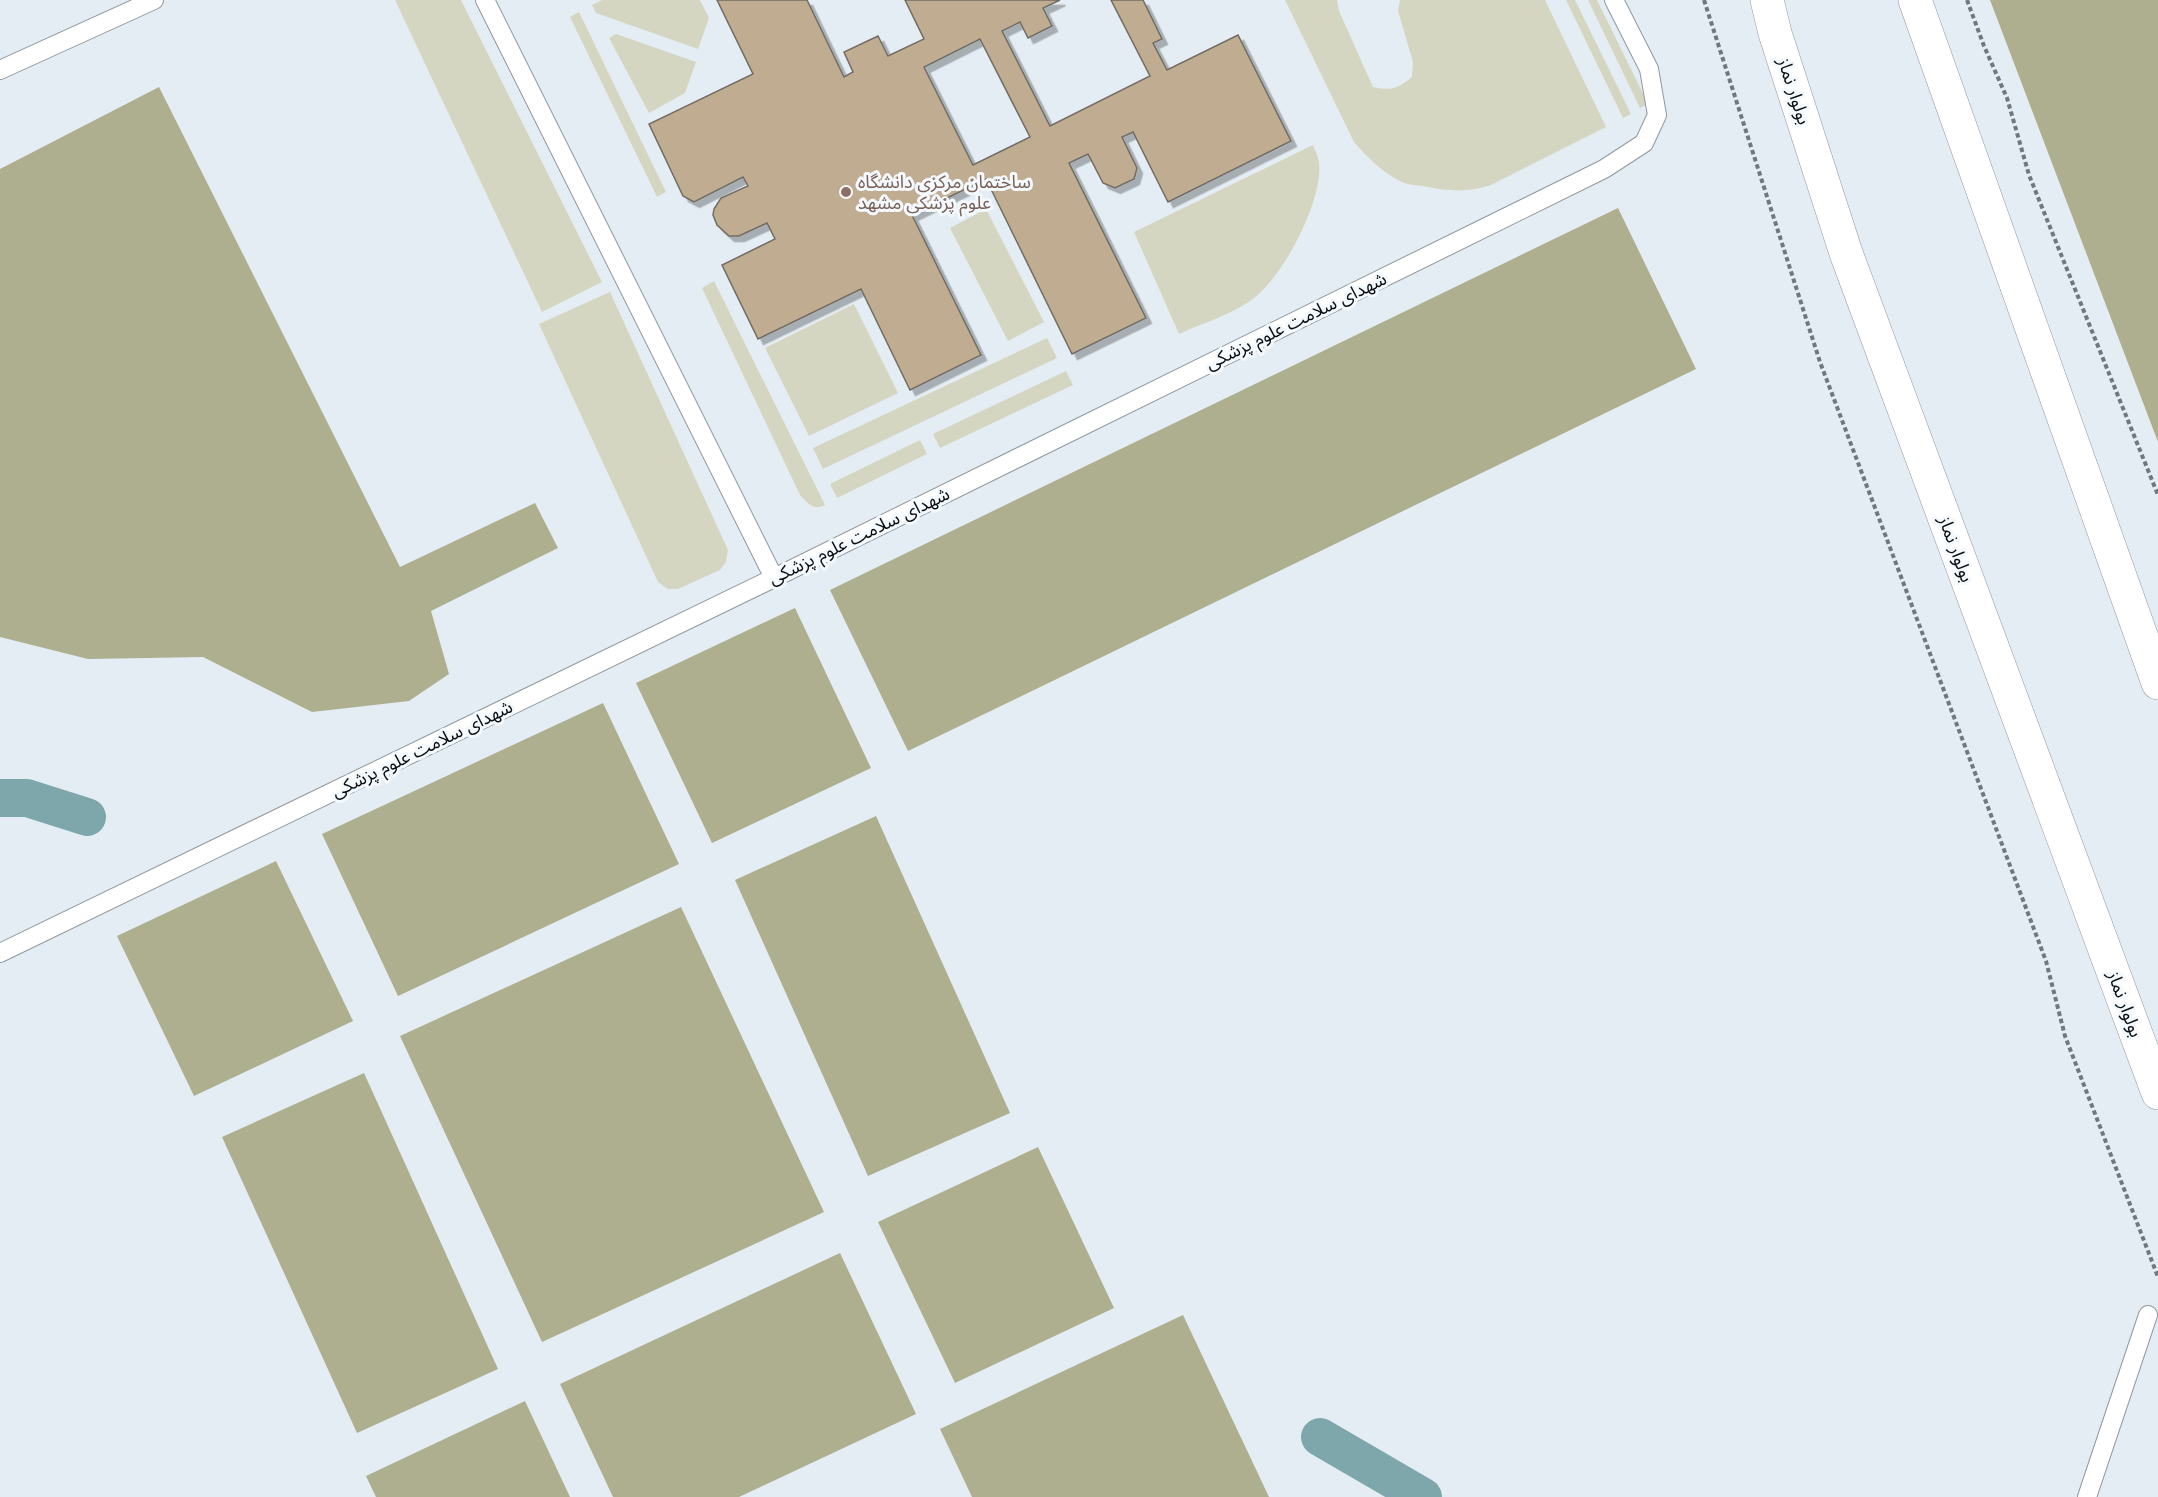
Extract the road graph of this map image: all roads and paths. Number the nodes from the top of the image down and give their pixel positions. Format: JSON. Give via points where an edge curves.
{"nodes":[{"id":1,"x":154,"y":0,"type":"edge"},
{"id":2,"x":486,"y":0,"type":"edge"},
{"id":3,"x":1614,"y":0,"type":"edge"},
{"id":4,"x":1704,"y":0,"type":"edge"},
{"id":5,"x":1767,"y":0,"type":"edge"},
{"id":6,"x":1915,"y":0,"type":"edge"},
{"id":7,"x":1966,"y":0,"type":"edge"},
{"id":8,"x":0,"y":70,"type":"edge"},
{"id":9,"x":2158,"y":495,"type":"edge"},
{"id":10,"x":774,"y":578,"type":"junction"},
{"id":11,"x":2158,"y":683,"type":"edge"},
{"id":12,"x":0,"y":953,"type":"edge"},
{"id":13,"x":2158,"y":1093,"type":"edge"},
{"id":14,"x":2158,"y":1277,"type":"edge"},
{"id":15,"x":2148,"y":1315,"type":"dead end"},
{"id":16,"x":2087,"y":1497,"type":"edge"}],
"edges":[{"from":1,"to":8,"type":"lane"},
{"from":2,"to":10,"type":"lane"},
{"from":3,"to":10,"type":"lane","name":"شهدای سلامت علوم پزشکی","via":[[1649,69],[1657,115],[1644,143],[1604,169]]},
{"from":4,"to":14,"type":"path","via":[[1820,362],[2042,950],[2065,1036]]},
{"from":5,"to":13,"type":"main road","name":"بولوار نماز","via":[[1846,253]]},
{"from":6,"to":11,"type":"main road"},
{"from":7,"to":9,"type":"path","via":[[2007,98],[2029,175]]},
{"from":10,"to":12,"type":"lane","name":"شهدای سلامت علوم پزشکی"},
{"from":15,"to":16,"type":"lane"}]}
